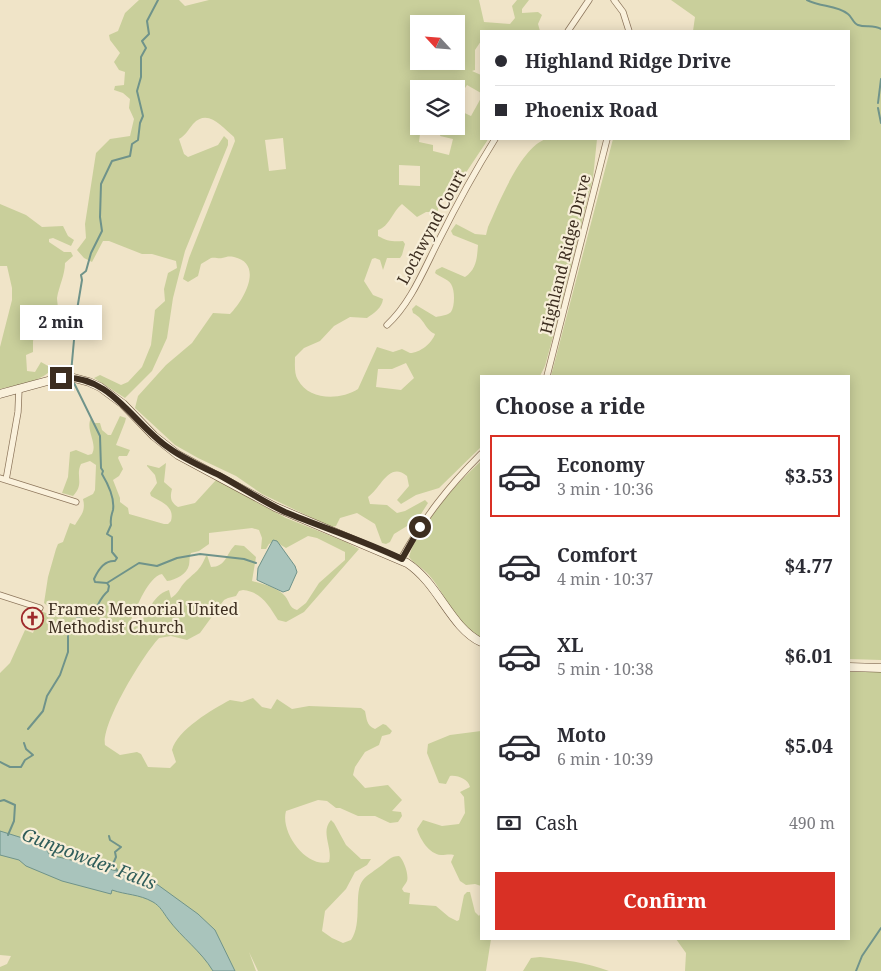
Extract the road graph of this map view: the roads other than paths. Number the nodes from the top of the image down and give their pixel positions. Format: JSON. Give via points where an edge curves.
{"nodes":[{"id":1,"x":589,"y":0,"type":"edge"},
{"id":2,"x":614,"y":0,"type":"edge"},
{"id":3,"x":569,"y":30,"type":"edge"},
{"id":4,"x":628,"y":30,"type":"edge"},
{"id":5,"x":495,"y":140,"type":"edge"},
{"id":6,"x":607,"y":140,"type":"edge"},
{"id":7,"x":387,"y":325,"type":"dead end"},
{"id":8,"x":547,"y":375,"type":"edge"},
{"id":9,"x":19,"y":388,"type":"junction"},
{"id":10,"x":0,"y":394,"type":"edge"},
{"id":11,"x":480,"y":455,"type":"edge"},
{"id":12,"x":3,"y":479,"type":"edge"},
{"id":13,"x":76,"y":502,"type":"dead end"},
{"id":14,"x":402,"y":559,"type":"junction"},
{"id":15,"x":0,"y":595,"type":"edge"},
{"id":16,"x":40,"y":608,"type":"dead end"},
{"id":17,"x":480,"y":641,"type":"edge"},
{"id":18,"x":850,"y":667,"type":"edge"},
{"id":19,"x":881,"y":668,"type":"edge"}],
"edges":[{"from":1,"to":3,"type":"street"},
{"from":2,"to":4,"type":"street"},
{"from":5,"to":7,"type":"street","name":"Lochwynd Court","via":[[410,297]]},
{"from":6,"to":8,"type":"street","name":"Highland Ridge Drive"},
{"from":9,"to":10,"type":"street"},
{"from":9,"to":12,"type":"street","via":[[18,412]]},
{"from":9,"to":14,"type":"street","via":[[61,378],[89,382],[116,398],[158,440],[188,460],[284,511]]},
{"from":11,"to":14,"type":"street","via":[[427,516]]},
{"from":12,"to":13,"type":"street"},
{"from":14,"to":17,"type":"street","via":[[426,578],[464,630]]},
{"from":15,"to":16,"type":"street"},
{"from":18,"to":19,"type":"street"}]}
